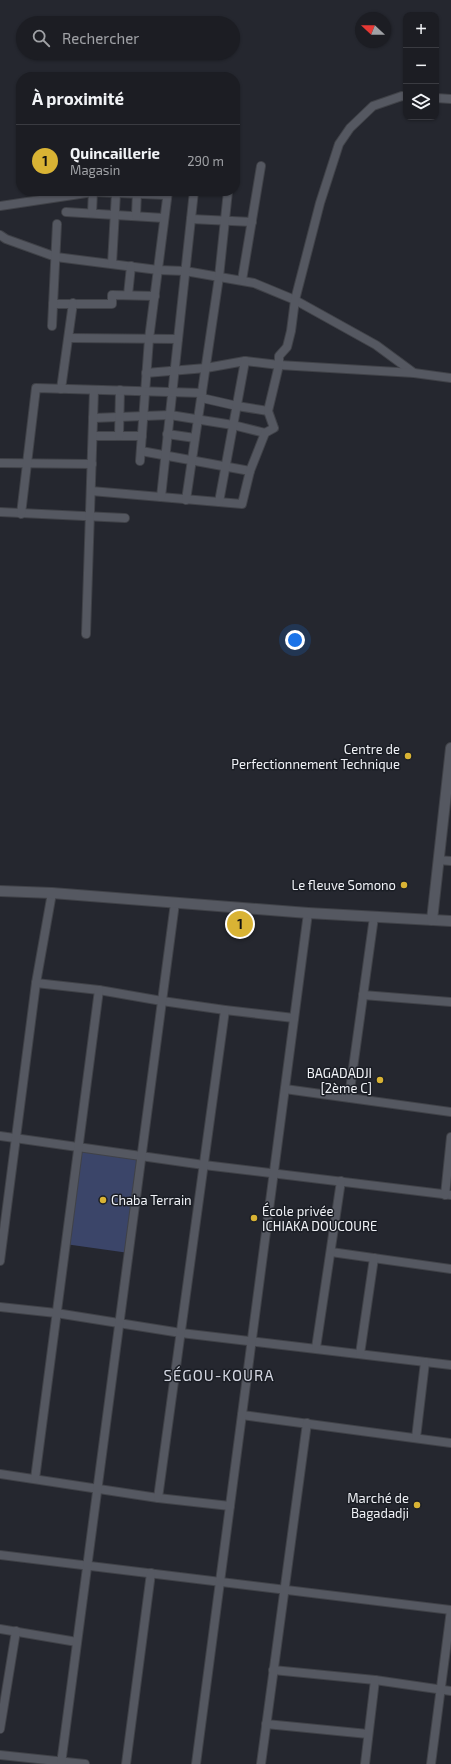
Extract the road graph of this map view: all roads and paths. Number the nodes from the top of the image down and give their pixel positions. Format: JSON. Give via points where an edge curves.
{"nodes":[{"id":1,"x":403,"y":96,"type":"edge"},
{"id":2,"x":439,"y":98,"type":"edge"},
{"id":3,"x":451,"y":99,"type":"edge"},
{"id":4,"x":261,"y":166,"type":"dead end"},
{"id":5,"x":66,"y":196,"type":"edge"},
{"id":6,"x":93,"y":196,"type":"edge"},
{"id":7,"x":116,"y":196,"type":"edge"},
{"id":8,"x":137,"y":196,"type":"edge"},
{"id":9,"x":167,"y":196,"type":"edge"},
{"id":10,"x":193,"y":196,"type":"edge"},
{"id":11,"x":227,"y":196,"type":"edge"},
{"id":12,"x":0,"y":206,"type":"edge"},
{"id":13,"x":66,"y":212,"type":"dead end"},
{"id":14,"x":92,"y":213,"type":"junction"},
{"id":15,"x":115,"y":214,"type":"junction"},
{"id":16,"x":136,"y":216,"type":"junction"},
{"id":17,"x":164,"y":218,"type":"junction"},
{"id":18,"x":191,"y":219,"type":"junction"},
{"id":19,"x":224,"y":221,"type":"junction"},
{"id":20,"x":252,"y":222,"type":"junction"},
{"id":21,"x":57,"y":224,"type":"dead end"},
{"id":22,"x":0,"y":234,"type":"edge"},
{"id":23,"x":56,"y":257,"type":"junction"},
{"id":24,"x":112,"y":264,"type":"junction"},
{"id":25,"x":131,"y":266,"type":"junction"},
{"id":26,"x":158,"y":270,"type":"junction"},
{"id":27,"x":185,"y":271,"type":"junction"},
{"id":28,"x":219,"y":276,"type":"junction"},
{"id":29,"x":242,"y":280,"type":"junction"},
{"id":30,"x":128,"y":295,"type":"junction"},
{"id":31,"x":155,"y":296,"type":"junction"},
{"id":32,"x":295,"y":300,"type":"junction"},
{"id":33,"x":73,"y":303,"type":"junction"},
{"id":34,"x":53,"y":304,"type":"junction"},
{"id":35,"x":52,"y":326,"type":"dead end"},
{"id":36,"x":69,"y":338,"type":"junction"},
{"id":37,"x":149,"y":339,"type":"junction"},
{"id":38,"x":178,"y":339,"type":"junction"},
{"id":39,"x":245,"y":360,"type":"junction"},
{"id":40,"x":279,"y":364,"type":"junction"},
{"id":41,"x":206,"y":368,"type":"junction"},
{"id":42,"x":174,"y":371,"type":"junction"},
{"id":43,"x":146,"y":373,"type":"junction"},
{"id":44,"x":414,"y":373,"type":"junction"},
{"id":45,"x":451,"y":378,"type":"edge"},
{"id":46,"x":61,"y":389,"type":"junction"},
{"id":47,"x":94,"y":390,"type":"junction"},
{"id":48,"x":120,"y":390,"type":"junction"},
{"id":49,"x":145,"y":391,"type":"junction"},
{"id":50,"x":172,"y":393,"type":"junction"},
{"id":51,"x":202,"y":395,"type":"junction"},
{"id":52,"x":237,"y":406,"type":"junction"},
{"id":53,"x":268,"y":411,"type":"junction"},
{"id":54,"x":170,"y":415,"type":"junction"},
{"id":55,"x":120,"y":416,"type":"junction"},
{"id":56,"x":143,"y":416,"type":"junction"},
{"id":57,"x":93,"y":418,"type":"junction"},
{"id":58,"x":198,"y":419,"type":"junction"},
{"id":59,"x":233,"y":426,"type":"junction"},
{"id":60,"x":265,"y":433,"type":"junction"},
{"id":61,"x":167,"y":434,"type":"junction"},
{"id":62,"x":93,"y":436,"type":"junction"},
{"id":63,"x":119,"y":436,"type":"junction"},
{"id":64,"x":142,"y":436,"type":"junction"},
{"id":65,"x":195,"y":438,"type":"junction"},
{"id":66,"x":141,"y":451,"type":"junction"},
{"id":67,"x":165,"y":455,"type":"junction"},
{"id":68,"x":192,"y":460,"type":"junction"},
{"id":69,"x":140,"y":462,"type":"dead end"},
{"id":70,"x":0,"y":463,"type":"edge"},
{"id":71,"x":27,"y":464,"type":"junction"},
{"id":72,"x":92,"y":464,"type":"junction"},
{"id":73,"x":225,"y":466,"type":"junction"},
{"id":74,"x":250,"y":471,"type":"junction"},
{"id":75,"x":91,"y":491,"type":"junction"},
{"id":76,"x":161,"y":497,"type":"junction"},
{"id":77,"x":186,"y":500,"type":"junction"},
{"id":78,"x":219,"y":502,"type":"junction"},
{"id":79,"x":0,"y":512,"type":"edge"},
{"id":80,"x":21,"y":514,"type":"junction"},
{"id":81,"x":90,"y":517,"type":"junction"},
{"id":82,"x":125,"y":518,"type":"dead end"},
{"id":83,"x":86,"y":634,"type":"dead end"},
{"id":84,"x":451,"y":748,"type":"edge"},
{"id":85,"x":447,"y":810,"type":"edge"},
{"id":86,"x":438,"y":860,"type":"junction"},
{"id":87,"x":451,"y":861,"type":"edge"},
{"id":88,"x":0,"y":891,"type":"edge"},
{"id":89,"x":52,"y":894,"type":"junction"},
{"id":90,"x":175,"y":903,"type":"junction"},
{"id":91,"x":308,"y":913,"type":"junction"},
{"id":92,"x":374,"y":917,"type":"junction"},
{"id":93,"x":432,"y":920,"type":"junction"},
{"id":94,"x":451,"y":921,"type":"edge"},
{"id":95,"x":36,"y":983,"type":"junction"},
{"id":96,"x":99,"y":990,"type":"junction"},
{"id":97,"x":363,"y":995,"type":"junction"},
{"id":98,"x":162,"y":1001,"type":"junction"},
{"id":99,"x":451,"y":1002,"type":"edge"},
{"id":100,"x":225,"y":1010,"type":"junction"},
{"id":101,"x":294,"y":1018,"type":"junction"},
{"id":102,"x":285,"y":1089,"type":"junction"},
{"id":103,"x":349,"y":1098,"type":"junction"},
{"id":104,"x":451,"y":1112,"type":"edge"},
{"id":105,"x":0,"y":1136,"type":"edge"},
{"id":106,"x":451,"y":1137,"type":"edge"},
{"id":107,"x":16,"y":1138,"type":"junction"},
{"id":108,"x":77,"y":1148,"type":"junction"},
{"id":109,"x":141,"y":1156,"type":"junction"},
{"id":110,"x":204,"y":1165,"type":"junction"},
{"id":111,"x":274,"y":1173,"type":"junction"},
{"id":112,"x":341,"y":1181,"type":"junction"},
{"id":113,"x":448,"y":1195,"type":"edge"},
{"id":114,"x":331,"y":1252,"type":"junction"},
{"id":115,"x":374,"y":1258,"type":"junction"},
{"id":116,"x":0,"y":1261,"type":"edge"},
{"id":117,"x":451,"y":1269,"type":"edge"},
{"id":118,"x":0,"y":1307,"type":"edge"},
{"id":119,"x":56,"y":1313,"type":"junction"},
{"id":120,"x":119,"y":1324,"type":"junction"},
{"id":121,"x":181,"y":1332,"type":"junction"},
{"id":122,"x":252,"y":1340,"type":"junction"},
{"id":123,"x":316,"y":1348,"type":"junction"},
{"id":124,"x":360,"y":1354,"type":"junction"},
{"id":125,"x":425,"y":1362,"type":"junction"},
{"id":126,"x":451,"y":1365,"type":"edge"},
{"id":127,"x":242,"y":1415,"type":"junction"},
{"id":128,"x":307,"y":1423,"type":"junction"},
{"id":129,"x":416,"y":1438,"type":"junction"},
{"id":130,"x":451,"y":1443,"type":"edge"},
{"id":131,"x":0,"y":1474,"type":"edge"},
{"id":132,"x":35,"y":1479,"type":"junction"},
{"id":133,"x":97,"y":1490,"type":"junction"},
{"id":134,"x":158,"y":1498,"type":"junction"},
{"id":135,"x":230,"y":1506,"type":"junction"},
{"id":136,"x":0,"y":1555,"type":"edge"},
{"id":137,"x":88,"y":1566,"type":"junction"},
{"id":138,"x":151,"y":1574,"type":"junction"},
{"id":139,"x":220,"y":1582,"type":"junction"},
{"id":140,"x":284,"y":1589,"type":"junction"},
{"id":141,"x":451,"y":1610,"type":"edge"},
{"id":142,"x":0,"y":1629,"type":"edge"},
{"id":143,"x":16,"y":1631,"type":"junction"},
{"id":144,"x":77,"y":1642,"type":"junction"},
{"id":145,"x":273,"y":1670,"type":"junction"},
{"id":146,"x":375,"y":1680,"type":"junction"},
{"id":147,"x":441,"y":1690,"type":"junction"},
{"id":148,"x":451,"y":1691,"type":"edge"},
{"id":149,"x":266,"y":1724,"type":"junction"},
{"id":150,"x":0,"y":1729,"type":"edge"},
{"id":151,"x":368,"y":1734,"type":"junction"},
{"id":152,"x":0,"y":1755,"type":"edge"},
{"id":153,"x":61,"y":1763,"type":"edge"},
{"id":154,"x":85,"y":1764,"type":"edge"},
{"id":155,"x":126,"y":1764,"type":"edge"},
{"id":156,"x":196,"y":1764,"type":"edge"},
{"id":157,"x":261,"y":1764,"type":"edge"},
{"id":158,"x":365,"y":1764,"type":"edge"},
{"id":159,"x":432,"y":1764,"type":"edge"}],
"edges":[{"from":1,"to":32,"type":"street","via":[[374,106],[350,128],[339,144],[320,203]]},
{"from":2,"to":3,"type":"street"},
{"from":4,"to":20,"type":"street"},
{"from":5,"to":12,"type":"street"},
{"from":6,"to":14,"type":"street"},
{"from":7,"to":15,"type":"street"},
{"from":8,"to":16,"type":"street"},
{"from":9,"to":17,"type":"street"},
{"from":10,"to":18,"type":"street"},
{"from":11,"to":19,"type":"street"},
{"from":13,"to":14,"type":"street"},
{"from":14,"to":15,"type":"street"},
{"from":15,"to":16,"type":"street"},
{"from":15,"to":24,"type":"street"},
{"from":16,"to":17,"type":"street"},
{"from":17,"to":26,"type":"street"},
{"from":18,"to":19,"type":"street"},
{"from":18,"to":27,"type":"street"},
{"from":19,"to":20,"type":"street"},
{"from":19,"to":28,"type":"street"},
{"from":20,"to":29,"type":"street"},
{"from":21,"to":23,"type":"street"},
{"from":22,"to":23,"type":"street","via":[[6,239]]},
{"from":23,"to":24,"type":"street"},
{"from":23,"to":34,"type":"street"},
{"from":24,"to":25,"type":"street"},
{"from":25,"to":26,"type":"street"},
{"from":25,"to":30,"type":"street"},
{"from":26,"to":27,"type":"street"},
{"from":26,"to":31,"type":"street"},
{"from":27,"to":28,"type":"street"},
{"from":27,"to":38,"type":"street"},
{"from":28,"to":29,"type":"street"},
{"from":28,"to":41,"type":"street"},
{"from":29,"to":32,"type":"street","via":[[254,282]]},
{"from":30,"to":31,"type":"street"},
{"from":30,"to":33,"type":"street","via":[[112,295],[112,304]]},
{"from":31,"to":37,"type":"street"},
{"from":32,"to":40,"type":"street","via":[[287,347],[279,356]]},
{"from":32,"to":44,"type":"street","via":[[376,346]]},
{"from":33,"to":34,"type":"street"},
{"from":33,"to":36,"type":"street"},
{"from":34,"to":35,"type":"street"},
{"from":36,"to":37,"type":"street"},
{"from":36,"to":46,"type":"street"},
{"from":37,"to":38,"type":"street"},
{"from":37,"to":43,"type":"street"},
{"from":38,"to":42,"type":"street"},
{"from":39,"to":40,"type":"street"},
{"from":39,"to":41,"type":"street"},
{"from":39,"to":52,"type":"street"},
{"from":40,"to":44,"type":"street"},
{"from":40,"to":53,"type":"street"},
{"from":41,"to":42,"type":"street"},
{"from":41,"to":51,"type":"street"},
{"from":42,"to":43,"type":"street"},
{"from":42,"to":50,"type":"street"},
{"from":43,"to":49,"type":"street"},
{"from":44,"to":45,"type":"street"},
{"from":46,"to":47,"type":"street"},
{"from":46,"to":71,"type":"street","via":[[36,388]]},
{"from":47,"to":48,"type":"street"},
{"from":47,"to":57,"type":"street"},
{"from":48,"to":49,"type":"street"},
{"from":48,"to":55,"type":"street"},
{"from":49,"to":50,"type":"street"},
{"from":49,"to":56,"type":"street"},
{"from":50,"to":51,"type":"street"},
{"from":50,"to":54,"type":"street"},
{"from":51,"to":52,"type":"street"},
{"from":51,"to":58,"type":"street"},
{"from":52,"to":53,"type":"street"},
{"from":52,"to":59,"type":"street"},
{"from":53,"to":60,"type":"street","via":[[274,428]]},
{"from":54,"to":56,"type":"street"},
{"from":54,"to":58,"type":"street"},
{"from":54,"to":61,"type":"street"},
{"from":55,"to":56,"type":"street"},
{"from":55,"to":57,"type":"street"},
{"from":55,"to":63,"type":"street"},
{"from":56,"to":64,"type":"street"},
{"from":57,"to":62,"type":"street"},
{"from":58,"to":59,"type":"street"},
{"from":58,"to":65,"type":"street"},
{"from":59,"to":60,"type":"street"},
{"from":59,"to":73,"type":"street"},
{"from":60,"to":74,"type":"street"},
{"from":61,"to":65,"type":"street"},
{"from":61,"to":67,"type":"street"},
{"from":62,"to":63,"type":"street"},
{"from":62,"to":72,"type":"street"},
{"from":63,"to":64,"type":"street"},
{"from":64,"to":66,"type":"street"},
{"from":65,"to":68,"type":"street"},
{"from":66,"to":67,"type":"street"},
{"from":66,"to":69,"type":"street"},
{"from":67,"to":68,"type":"street"},
{"from":67,"to":76,"type":"street"},
{"from":68,"to":73,"type":"street"},
{"from":68,"to":77,"type":"street"},
{"from":70,"to":71,"type":"street"},
{"from":71,"to":72,"type":"street"},
{"from":71,"to":80,"type":"street"},
{"from":72,"to":75,"type":"street"},
{"from":73,"to":74,"type":"street"},
{"from":73,"to":78,"type":"street"},
{"from":74,"to":78,"type":"street","via":[[242,504]]},
{"from":75,"to":76,"type":"street"},
{"from":75,"to":81,"type":"street"},
{"from":76,"to":77,"type":"street"},
{"from":77,"to":78,"type":"street"},
{"from":79,"to":80,"type":"street"},
{"from":80,"to":81,"type":"street"},
{"from":81,"to":82,"type":"street"},
{"from":81,"to":83,"type":"street"},
{"from":84,"to":85,"type":"street"},
{"from":85,"to":86,"type":"street"},
{"from":86,"to":87,"type":"street"},
{"from":86,"to":93,"type":"street"},
{"from":88,"to":89,"type":"street"},
{"from":89,"to":90,"type":"street"},
{"from":89,"to":95,"type":"street"},
{"from":90,"to":91,"type":"street"},
{"from":90,"to":98,"type":"street"},
{"from":91,"to":92,"type":"street"},
{"from":91,"to":101,"type":"street"},
{"from":92,"to":93,"type":"street"},
{"from":92,"to":97,"type":"street"},
{"from":93,"to":94,"type":"street"},
{"from":95,"to":96,"type":"street"},
{"from":95,"to":107,"type":"street"},
{"from":96,"to":98,"type":"street"},
{"from":96,"to":108,"type":"street"},
{"from":97,"to":99,"type":"street"},
{"from":97,"to":103,"type":"street"},
{"from":98,"to":100,"type":"street"},
{"from":98,"to":109,"type":"street"},
{"from":100,"to":101,"type":"street"},
{"from":100,"to":110,"type":"street"},
{"from":101,"to":102,"type":"street"},
{"from":102,"to":103,"type":"street"},
{"from":102,"to":111,"type":"street"},
{"from":103,"to":104,"type":"street"},
{"from":105,"to":107,"type":"street"},
{"from":106,"to":113,"type":"street"},
{"from":107,"to":108,"type":"street"},
{"from":107,"to":116,"type":"street"},
{"from":108,"to":109,"type":"street"},
{"from":108,"to":119,"type":"street"},
{"from":109,"to":110,"type":"street"},
{"from":109,"to":120,"type":"street"},
{"from":110,"to":111,"type":"street"},
{"from":110,"to":121,"type":"street"},
{"from":111,"to":112,"type":"street"},
{"from":111,"to":122,"type":"street"},
{"from":112,"to":113,"type":"street"},
{"from":112,"to":114,"type":"street"},
{"from":114,"to":115,"type":"street"},
{"from":114,"to":123,"type":"street"},
{"from":115,"to":117,"type":"street"},
{"from":115,"to":124,"type":"street"},
{"from":118,"to":119,"type":"street"},
{"from":119,"to":120,"type":"street"},
{"from":119,"to":132,"type":"street"},
{"from":120,"to":121,"type":"street"},
{"from":120,"to":133,"type":"street"},
{"from":121,"to":122,"type":"street"},
{"from":121,"to":134,"type":"street"},
{"from":122,"to":123,"type":"street"},
{"from":122,"to":127,"type":"street"},
{"from":123,"to":124,"type":"street"},
{"from":124,"to":125,"type":"street"},
{"from":125,"to":126,"type":"street"},
{"from":125,"to":129,"type":"street"},
{"from":127,"to":128,"type":"street"},
{"from":127,"to":135,"type":"street"},
{"from":128,"to":129,"type":"street"},
{"from":128,"to":140,"type":"street"},
{"from":129,"to":130,"type":"street"},
{"from":131,"to":132,"type":"street"},
{"from":132,"to":133,"type":"street"},
{"from":133,"to":134,"type":"street"},
{"from":133,"to":137,"type":"street"},
{"from":134,"to":135,"type":"street"},
{"from":135,"to":139,"type":"street"},
{"from":136,"to":137,"type":"street"},
{"from":137,"to":138,"type":"street"},
{"from":137,"to":144,"type":"street"},
{"from":138,"to":139,"type":"street"},
{"from":138,"to":155,"type":"street"},
{"from":139,"to":140,"type":"street"},
{"from":139,"to":156,"type":"street"},
{"from":140,"to":141,"type":"street"},
{"from":140,"to":145,"type":"street"},
{"from":141,"to":147,"type":"street"},
{"from":142,"to":143,"type":"street"},
{"from":143,"to":144,"type":"street"},
{"from":143,"to":150,"type":"street"},
{"from":144,"to":153,"type":"street"},
{"from":145,"to":146,"type":"street"},
{"from":145,"to":149,"type":"street"},
{"from":146,"to":147,"type":"street"},
{"from":146,"to":151,"type":"street"},
{"from":147,"to":148,"type":"street"},
{"from":147,"to":159,"type":"street"},
{"from":149,"to":151,"type":"street"},
{"from":149,"to":157,"type":"street"},
{"from":151,"to":158,"type":"street"},
{"from":152,"to":153,"type":"street"},
{"from":153,"to":154,"type":"street"}]}
